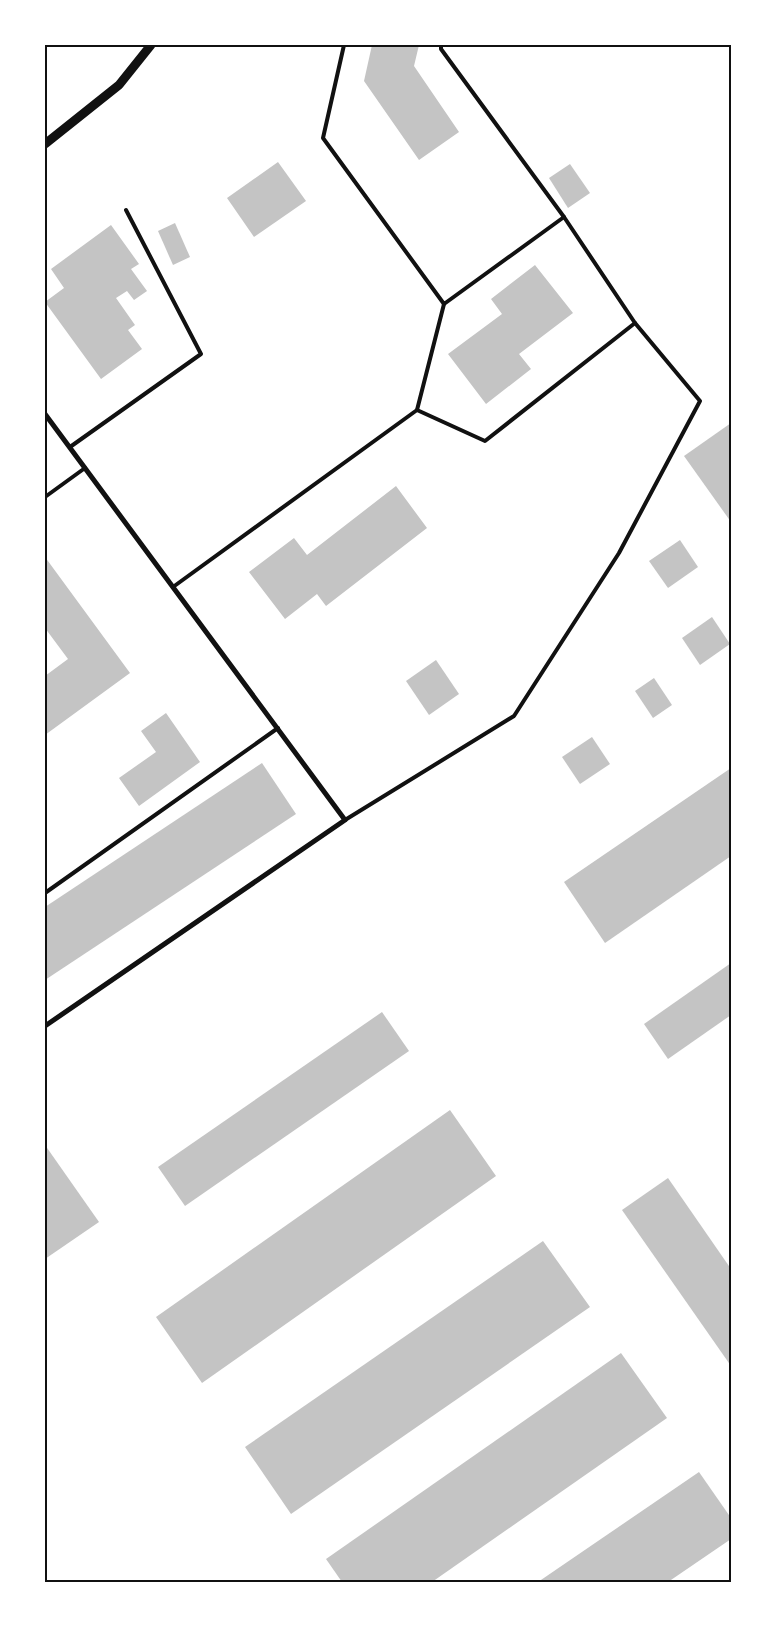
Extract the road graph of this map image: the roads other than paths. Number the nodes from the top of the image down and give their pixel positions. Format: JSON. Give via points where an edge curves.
{"nodes":[{"id":1,"x":151,"y":45,"type":"edge"},
{"id":2,"x":344,"y":45,"type":"edge"},
{"id":3,"x":441,"y":45,"type":"edge"},
{"id":4,"x":45,"y":144,"type":"edge"},
{"id":5,"x":126,"y":210,"type":"dead end"},
{"id":6,"x":564,"y":217,"type":"junction"},
{"id":7,"x":444,"y":304,"type":"junction"},
{"id":8,"x":635,"y":323,"type":"junction"},
{"id":9,"x":417,"y":410,"type":"junction"},
{"id":10,"x":45,"y":414,"type":"edge"},
{"id":11,"x":70,"y":448,"type":"junction"},
{"id":12,"x":85,"y":468,"type":"junction"},
{"id":13,"x":45,"y":497,"type":"edge"},
{"id":14,"x":173,"y":587,"type":"junction"},
{"id":15,"x":278,"y":728,"type":"junction"},
{"id":16,"x":345,"y":820,"type":"junction"},
{"id":17,"x":45,"y":893,"type":"edge"},
{"id":18,"x":45,"y":1026,"type":"edge"}],
"edges":[{"from":1,"to":4,"type":"street","via":[[119,85]]},
{"from":2,"to":7,"type":"lane","via":[[323,138]]},
{"from":3,"to":6,"type":"lane"},
{"from":5,"to":11,"type":"lane","via":[[201,354]]},
{"from":6,"to":7,"type":"lane"},
{"from":6,"to":8,"type":"lane"},
{"from":7,"to":9,"type":"lane"},
{"from":8,"to":9,"type":"lane","via":[[485,441]]},
{"from":8,"to":16,"type":"lane","via":[[700,401],[619,553],[514,716]]},
{"from":9,"to":14,"type":"lane"},
{"from":10,"to":11,"type":"street"},
{"from":11,"to":12,"type":"street"},
{"from":12,"to":13,"type":"lane"},
{"from":12,"to":14,"type":"street"},
{"from":14,"to":15,"type":"street"},
{"from":15,"to":16,"type":"street"},
{"from":15,"to":17,"type":"lane"},
{"from":16,"to":18,"type":"street"}]}
